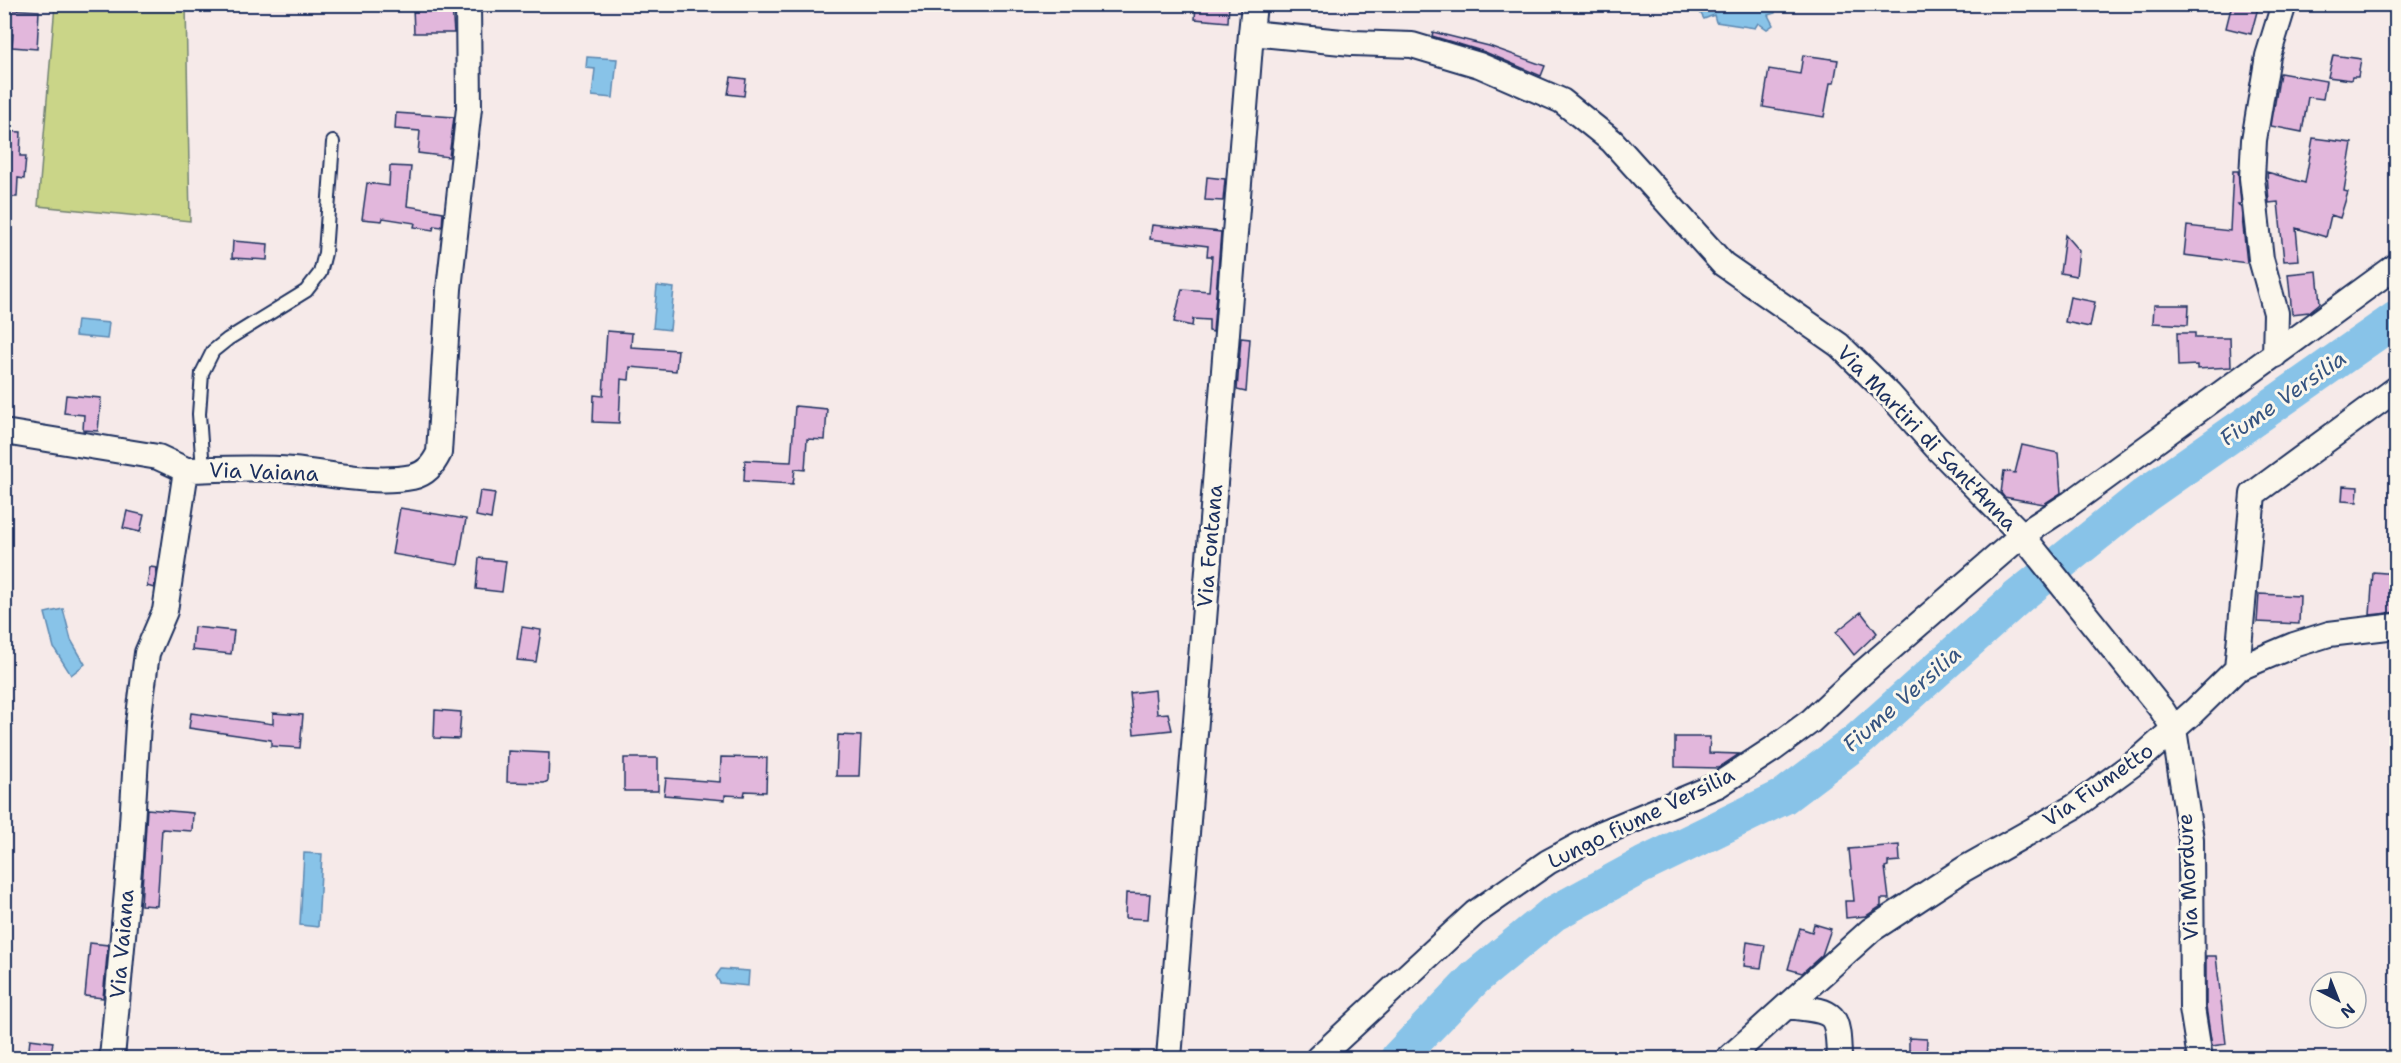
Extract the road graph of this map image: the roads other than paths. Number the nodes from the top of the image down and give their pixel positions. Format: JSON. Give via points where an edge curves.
{"nodes":[{"id":1,"x":468,"y":4,"type":"edge"},
{"id":2,"x":1254,"y":4,"type":"edge"},
{"id":3,"x":2284,"y":4,"type":"edge"},
{"id":4,"x":1251,"y":33,"type":"junction"},
{"id":5,"x":333,"y":142,"type":"dead end"},
{"id":6,"x":2397,"y":266,"type":"edge"},
{"id":7,"x":2275,"y":355,"type":"junction"},
{"id":8,"x":2397,"y":388,"type":"edge"},
{"id":9,"x":4,"y":432,"type":"edge"},
{"id":10,"x":195,"y":470,"type":"junction"},
{"id":11,"x":2025,"y":539,"type":"junction"},
{"id":12,"x":2397,"y":626,"type":"edge"},
{"id":13,"x":2237,"y":669,"type":"junction"},
{"id":14,"x":2174,"y":729,"type":"junction"},
{"id":15,"x":1787,"y":1006,"type":"junction"},
{"id":16,"x":112,"y":1059,"type":"edge"},
{"id":17,"x":1169,"y":1059,"type":"edge"},
{"id":18,"x":1318,"y":1059,"type":"edge"},
{"id":19,"x":1729,"y":1059,"type":"edge"},
{"id":20,"x":1839,"y":1059,"type":"edge"},
{"id":21,"x":2200,"y":1059,"type":"edge"}],
"edges":[{"from":1,"to":10,"type":"street","name":"Via Vaiana","via":[[469,108],[449,289],[439,453],[433,464],[423,474],[384,479],[290,470]]},
{"from":2,"to":4,"type":"street"},
{"from":3,"to":7,"type":"street","via":[[2266,65],[2252,178],[2261,259],[2276,313]]},
{"from":4,"to":11,"type":"street","name":"Via Martiri di Sant'Anna","via":[[1412,45],[1479,65],[1562,101],[1612,141],[1723,264],[1839,345]]},
{"from":4,"to":17,"type":"street","name":"Via Fontana"},
{"from":5,"to":10,"type":"lane","via":[[325,253],[320,273],[306,291],[213,351],[202,373]]},
{"from":6,"to":7,"type":"street","name":"Via Martiri di Sant'Anna"},
{"from":7,"to":11,"type":"street","name":"Via Martiri di Sant'Anna"},
{"from":8,"to":13,"type":"street","via":[[2253,494]]},
{"from":9,"to":10,"type":"street","via":[[158,457]]},
{"from":10,"to":16,"type":"street","name":"Via Vaiana","via":[[165,611],[147,653]]},
{"from":11,"to":14,"type":"street","name":"Via Mordure"},
{"from":11,"to":18,"type":"street","name":"Lungo fiume Versilia","via":[[1897,642],[1802,728],[1718,785],[1600,834],[1548,862],[1475,913]]},
{"from":12,"to":13,"type":"street","name":"Via Fiumetto","via":[[2329,634]]},
{"from":13,"to":14,"type":"street","name":"Via Fiumetto"},
{"from":14,"to":15,"type":"street","name":"Via Fiumetto","via":[[2074,807],[1964,869],[1871,930]]},
{"from":14,"to":21,"type":"street","name":"Via Mordure","via":[[2191,839],[2192,1008]]},
{"from":15,"to":19,"type":"street","name":"Via Fiumetto"},
{"from":15,"to":20,"type":"street","via":[[1822,1011],[1834,1018],[1839,1030]]}]}
